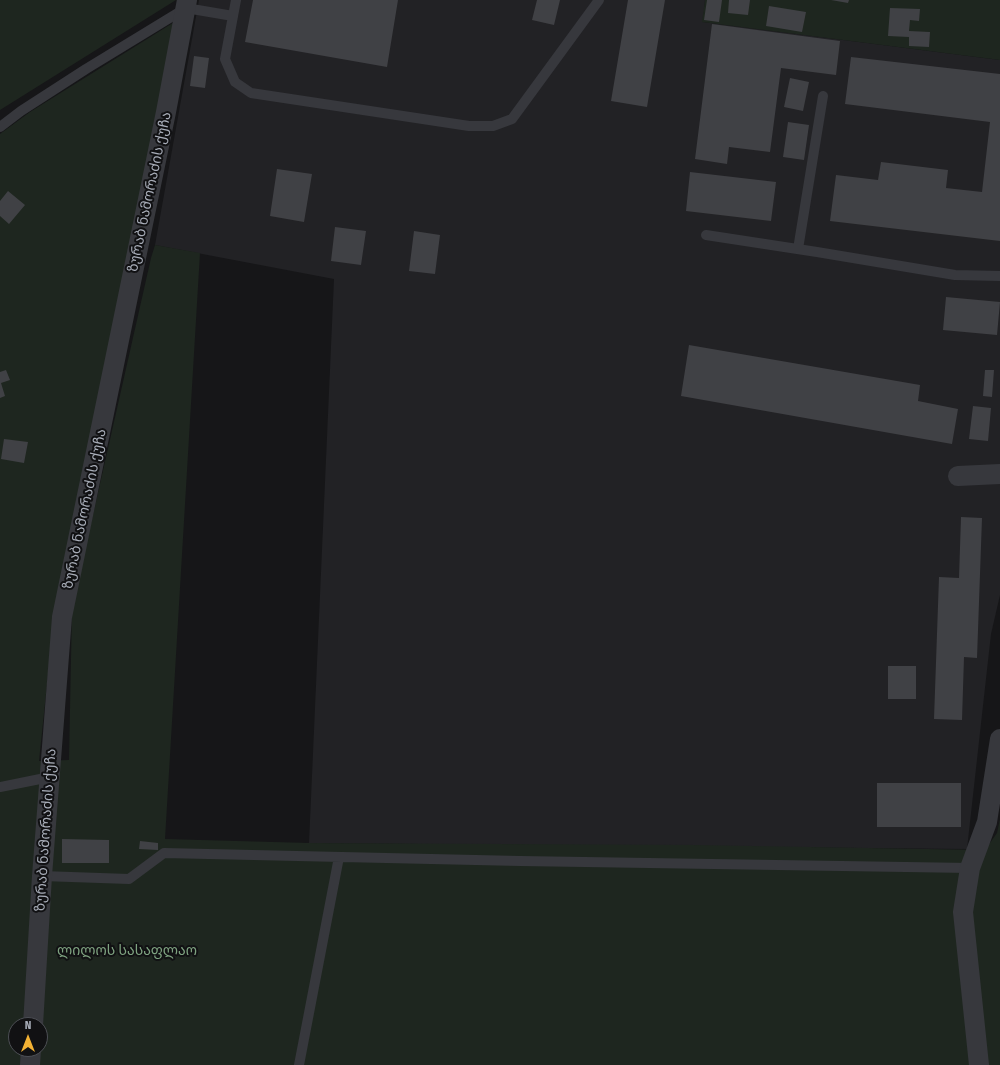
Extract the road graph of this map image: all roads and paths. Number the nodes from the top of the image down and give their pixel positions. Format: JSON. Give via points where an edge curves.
{"nodes":[{"id":1,"x":236,"y":0,"type":"edge"},
{"id":2,"x":599,"y":0,"type":"edge"},
{"id":3,"x":186,"y":4,"type":"edge"},
{"id":4,"x":233,"y":16,"type":"junction"},
{"id":5,"x":823,"y":96,"type":"dead end"},
{"id":6,"x":0,"y":127,"type":"edge"},
{"id":7,"x":706,"y":235,"type":"dead end"},
{"id":8,"x":798,"y":249,"type":"junction"},
{"id":9,"x":1000,"y":276,"type":"edge"},
{"id":10,"x":1000,"y":474,"type":"edge"},
{"id":11,"x":958,"y":476,"type":"dead end"},
{"id":12,"x":1000,"y":739,"type":"edge"},
{"id":13,"x":50,"y":777,"type":"junction"},
{"id":14,"x":0,"y":787,"type":"edge"},
{"id":15,"x":339,"y":857,"type":"junction"},
{"id":16,"x":970,"y":868,"type":"junction"},
{"id":17,"x":42,"y":876,"type":"junction"},
{"id":18,"x":33,"y":1017,"type":"edge"},
{"id":19,"x":299,"y":1065,"type":"edge"},
{"id":20,"x":979,"y":1065,"type":"edge"}],
"edges":[{"from":1,"to":4,"type":"lane"},
{"from":2,"to":4,"type":"lane","via":[[512,119],[493,126],[469,126],[251,93],[235,82],[225,59]]},
{"from":3,"to":4,"type":"lane"},
{"from":3,"to":6,"type":"lane","via":[[20,111]]},
{"from":3,"to":13,"type":"street","name":"ზურაბ ნამორაძის ქუჩა","via":[[62,617]]},
{"from":5,"to":8,"type":"lane"},
{"from":7,"to":8,"type":"lane"},
{"from":8,"to":9,"type":"lane","via":[[956,275]]},
{"from":10,"to":11,"type":"street"},
{"from":12,"to":16,"type":"street","via":[[987,822]]},
{"from":13,"to":14,"type":"lane"},
{"from":13,"to":17,"type":"street","name":"ზურაბ ნამორაძის ქუჩა"},
{"from":15,"to":16,"type":"lane"},
{"from":15,"to":17,"type":"lane","via":[[164,853],[128,879]]},
{"from":15,"to":19,"type":"lane"},
{"from":16,"to":20,"type":"street","via":[[963,912]]},
{"from":17,"to":18,"type":"street","name":"ზურაბ ნამორაძის ქუჩა"}]}
